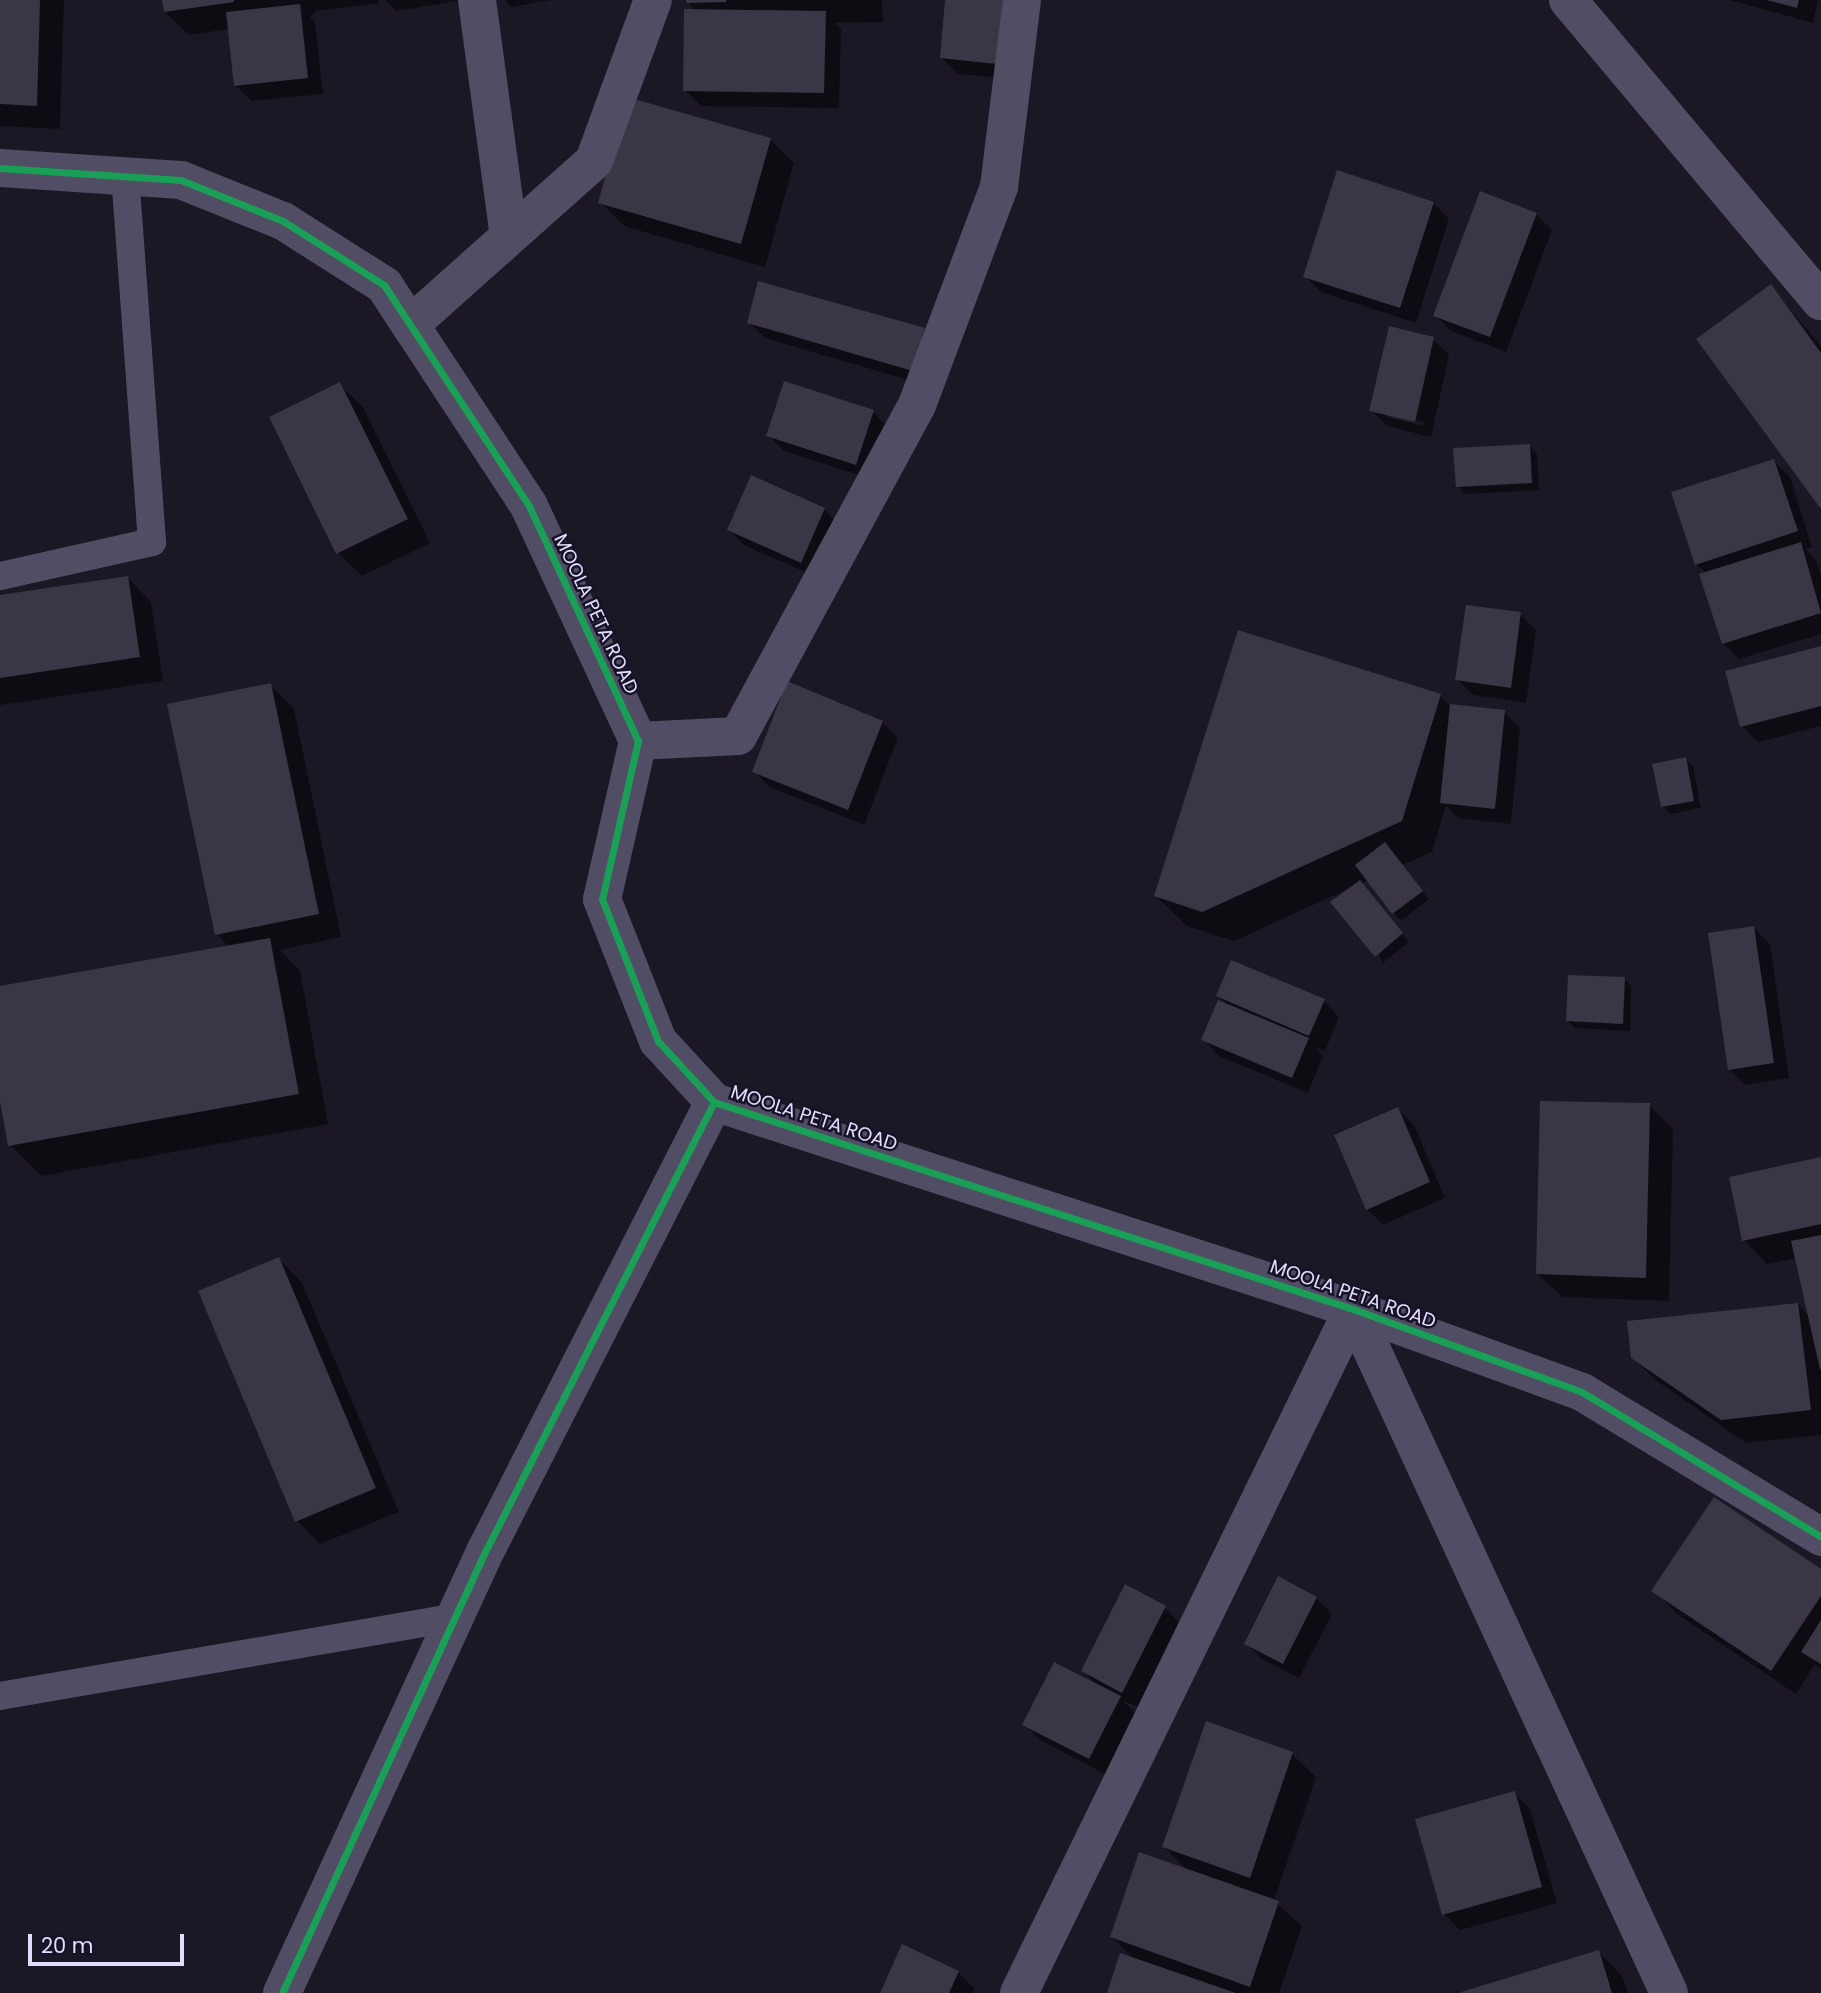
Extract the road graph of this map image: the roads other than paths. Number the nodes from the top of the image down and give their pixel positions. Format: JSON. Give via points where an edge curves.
{"nodes":[{"id":1,"x":477,"y":0,"type":"edge"},
{"id":2,"x":653,"y":0,"type":"edge"},
{"id":3,"x":1022,"y":0,"type":"edge"},
{"id":4,"x":1568,"y":0,"type":"edge"},
{"id":5,"x":0,"y":168,"type":"edge"},
{"id":6,"x":125,"y":176,"type":"junction"},
{"id":7,"x":509,"y":236,"type":"junction"},
{"id":8,"x":1821,"y":300,"type":"edge"},
{"id":9,"x":410,"y":325,"type":"junction"},
{"id":10,"x":0,"y":576,"type":"edge"},
{"id":11,"x":638,"y":741,"type":"junction"},
{"id":12,"x":714,"y":1102,"type":"junction"},
{"id":13,"x":1353,"y":1309,"type":"junction"},
{"id":14,"x":1821,"y":1537,"type":"edge"},
{"id":15,"x":454,"y":1617,"type":"junction"},
{"id":16,"x":0,"y":1696,"type":"edge"},
{"id":17,"x":282,"y":1993,"type":"edge"},
{"id":18,"x":1019,"y":1993,"type":"edge"},
{"id":19,"x":1669,"y":1993,"type":"edge"}],
"edges":[{"from":1,"to":7,"type":"street"},
{"from":2,"to":7,"type":"street","via":[[594,161]]},
{"from":3,"to":11,"type":"street","via":[[999,187],[917,405],[738,736]]},
{"from":4,"to":8,"type":"street"},
{"from":5,"to":6,"type":"street","name":"MOOLA PETA ROAD"},
{"from":6,"to":9,"type":"street","name":"MOOLA PETA ROAD","via":[[181,180],[283,220],[384,285]]},
{"from":6,"to":10,"type":"lane","via":[[152,542]]},
{"from":7,"to":9,"type":"street"},
{"from":9,"to":11,"type":"street","name":"MOOLA PETA ROAD","via":[[529,506]]},
{"from":11,"to":12,"type":"street","name":"MOOLA PETA ROAD","via":[[602,899],[658,1041]]},
{"from":12,"to":13,"type":"street","name":"MOOLA PETA ROAD"},
{"from":12,"to":15,"type":"street"},
{"from":13,"to":14,"type":"street","name":"MOOLA PETA ROAD","via":[[1582,1392]]},
{"from":13,"to":18,"type":"street"},
{"from":13,"to":19,"type":"street"},
{"from":15,"to":16,"type":"lane"},
{"from":15,"to":17,"type":"street"}]}
